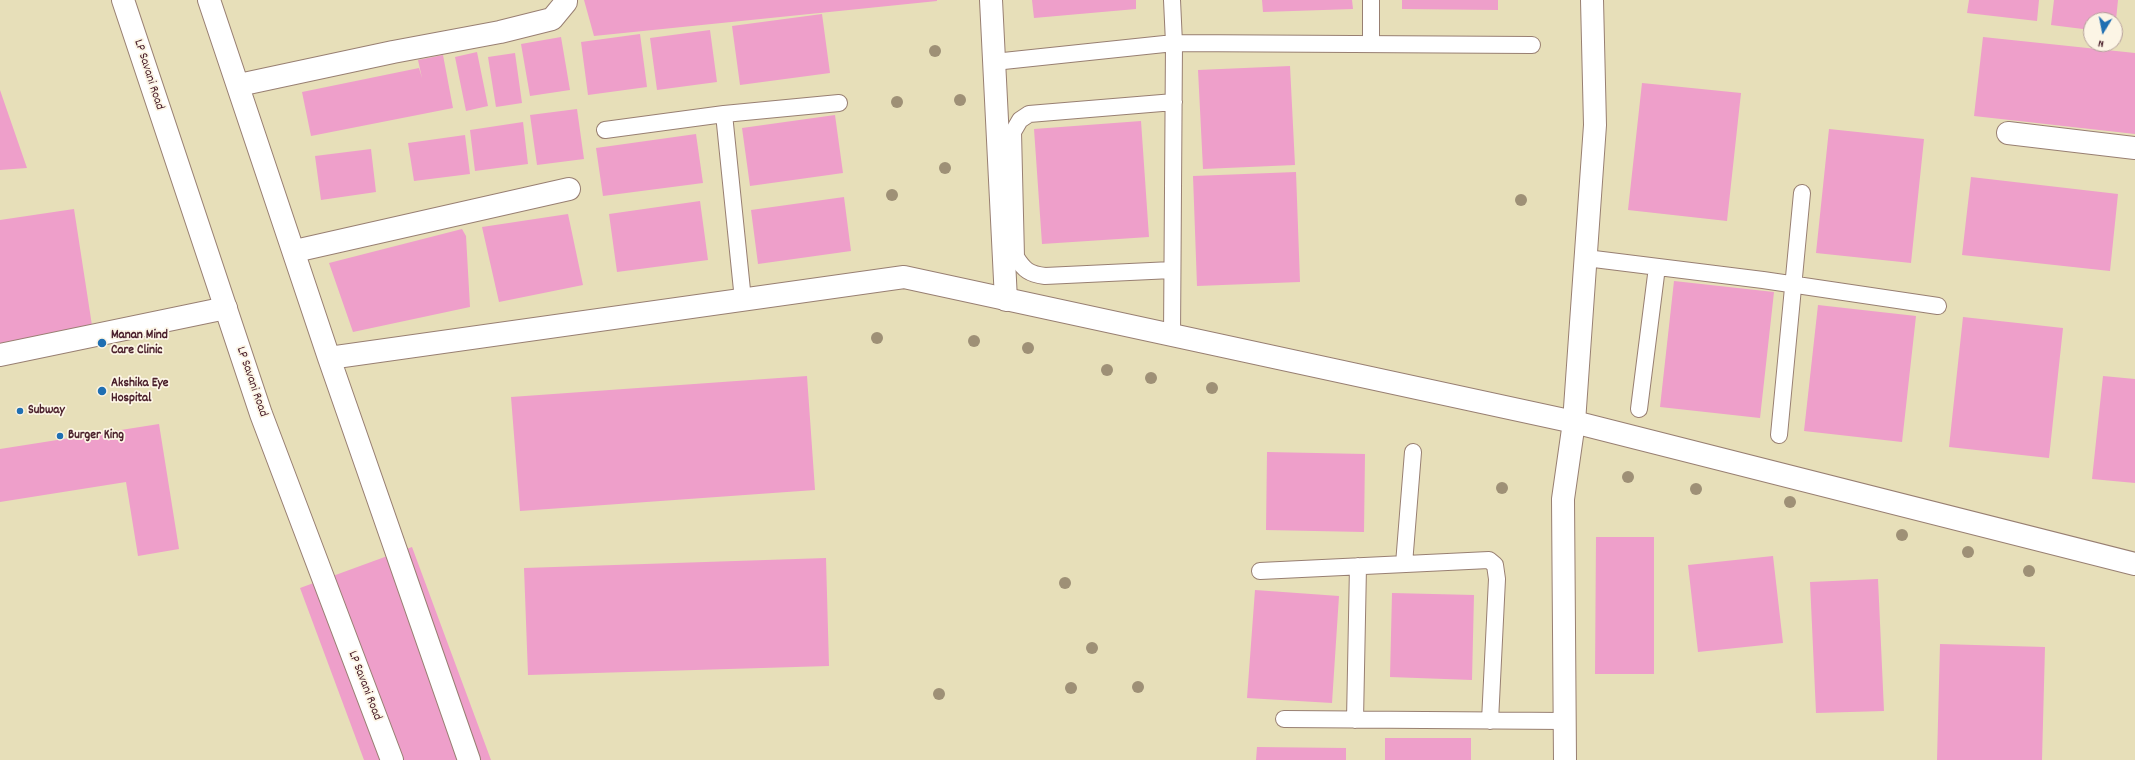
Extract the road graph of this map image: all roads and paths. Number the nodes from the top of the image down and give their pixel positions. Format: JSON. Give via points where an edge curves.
{"nodes":[{"id":1,"x":123,"y":0,"type":"edge"},
{"id":2,"x":209,"y":0,"type":"edge"},
{"id":3,"x":566,"y":0,"type":"edge"},
{"id":4,"x":991,"y":0,"type":"edge"},
{"id":5,"x":1172,"y":0,"type":"edge"},
{"id":6,"x":1371,"y":0,"type":"edge"},
{"id":7,"x":1592,"y":0,"type":"edge"},
{"id":8,"x":1174,"y":43,"type":"junction"},
{"id":9,"x":1371,"y":44,"type":"junction"},
{"id":10,"x":1532,"y":45,"type":"dead end"},
{"id":11,"x":994,"y":62,"type":"junction"},
{"id":12,"x":239,"y":85,"type":"junction"},
{"id":13,"x":1174,"y":102,"type":"junction"},
{"id":14,"x":840,"y":103,"type":"dead end"},
{"id":15,"x":724,"y":114,"type":"junction"},
{"id":16,"x":605,"y":130,"type":"dead end"},
{"id":17,"x":2008,"y":133,"type":"dead end"},
{"id":18,"x":2135,"y":148,"type":"edge"},
{"id":19,"x":568,"y":189,"type":"dead end"},
{"id":20,"x":1802,"y":193,"type":"dead end"},
{"id":21,"x":294,"y":251,"type":"junction"},
{"id":22,"x":1586,"y":258,"type":"junction"},
{"id":23,"x":1657,"y":267,"type":"junction"},
{"id":24,"x":1172,"y":270,"type":"junction"},
{"id":25,"x":1793,"y":285,"type":"junction"},
{"id":26,"x":743,"y":300,"type":"junction"},
{"id":27,"x":1006,"y":300,"type":"junction"},
{"id":28,"x":1938,"y":306,"type":"dead end"},
{"id":29,"x":226,"y":308,"type":"junction"},
{"id":30,"x":1172,"y":336,"type":"junction"},
{"id":31,"x":0,"y":355,"type":"edge"},
{"id":32,"x":329,"y":358,"type":"junction"},
{"id":33,"x":1639,"y":409,"type":"dead end"},
{"id":34,"x":1574,"y":422,"type":"junction"},
{"id":35,"x":1778,"y":435,"type":"dead end"},
{"id":36,"x":1413,"y":452,"type":"dead end"},
{"id":37,"x":1404,"y":564,"type":"junction"},
{"id":38,"x":2135,"y":564,"type":"edge"},
{"id":39,"x":1358,"y":566,"type":"junction"},
{"id":40,"x":1260,"y":571,"type":"dead end"},
{"id":41,"x":1284,"y":719,"type":"dead end"},
{"id":42,"x":1355,"y":720,"type":"junction"},
{"id":43,"x":1490,"y":721,"type":"junction"},
{"id":44,"x":1565,"y":721,"type":"junction"},
{"id":45,"x":392,"y":760,"type":"edge"},
{"id":46,"x":469,"y":760,"type":"edge"},
{"id":47,"x":1565,"y":760,"type":"edge"}],
"edges":[{"from":1,"to":29,"type":"street","name":"LP Savani Road"},
{"from":2,"to":12,"type":"street"},
{"from":3,"to":12,"type":"street","via":[[552,19]]},
{"from":4,"to":11,"type":"street"},
{"from":5,"to":8,"type":"lane"},
{"from":6,"to":9,"type":"lane"},
{"from":7,"to":22,"type":"street","via":[[1595,125]]},
{"from":8,"to":9,"type":"lane"},
{"from":8,"to":11,"type":"lane"},
{"from":8,"to":13,"type":"lane"},
{"from":9,"to":10,"type":"lane"},
{"from":11,"to":27,"type":"street"},
{"from":12,"to":21,"type":"street"},
{"from":13,"to":24,"type":"lane"},
{"from":13,"to":24,"type":"lane","via":[[1029,114],[1020,120],[1013,132],[1016,257],[1024,270],[1033,275],[1045,276]]},
{"from":14,"to":15,"type":"lane"},
{"from":15,"to":16,"type":"lane"},
{"from":15,"to":26,"type":"lane"},
{"from":17,"to":18,"type":"street"},
{"from":19,"to":21,"type":"street"},
{"from":20,"to":25,"type":"lane"},
{"from":21,"to":32,"type":"street"},
{"from":22,"to":23,"type":"lane"},
{"from":22,"to":34,"type":"street"},
{"from":23,"to":25,"type":"lane"},
{"from":23,"to":33,"type":"lane"},
{"from":24,"to":30,"type":"lane"},
{"from":25,"to":28,"type":"lane"},
{"from":25,"to":35,"type":"lane"},
{"from":26,"to":27,"type":"street","via":[[904,278]]},
{"from":26,"to":32,"type":"street"},
{"from":27,"to":30,"type":"street"},
{"from":29,"to":31,"type":"street"},
{"from":29,"to":45,"type":"street","name":"LP Savani Road","via":[[261,414]]},
{"from":30,"to":34,"type":"street"},
{"from":32,"to":46,"type":"street"},
{"from":34,"to":38,"type":"street"},
{"from":34,"to":44,"type":"street","via":[[1563,499]]},
{"from":36,"to":37,"type":"lane"},
{"from":37,"to":39,"type":"lane"},
{"from":37,"to":43,"type":"lane","via":[[1489,560],[1495,565],[1497,579]]},
{"from":39,"to":40,"type":"lane"},
{"from":39,"to":42,"type":"lane"},
{"from":41,"to":42,"type":"lane"},
{"from":42,"to":43,"type":"lane"},
{"from":43,"to":44,"type":"lane"},
{"from":44,"to":47,"type":"street"}]}
